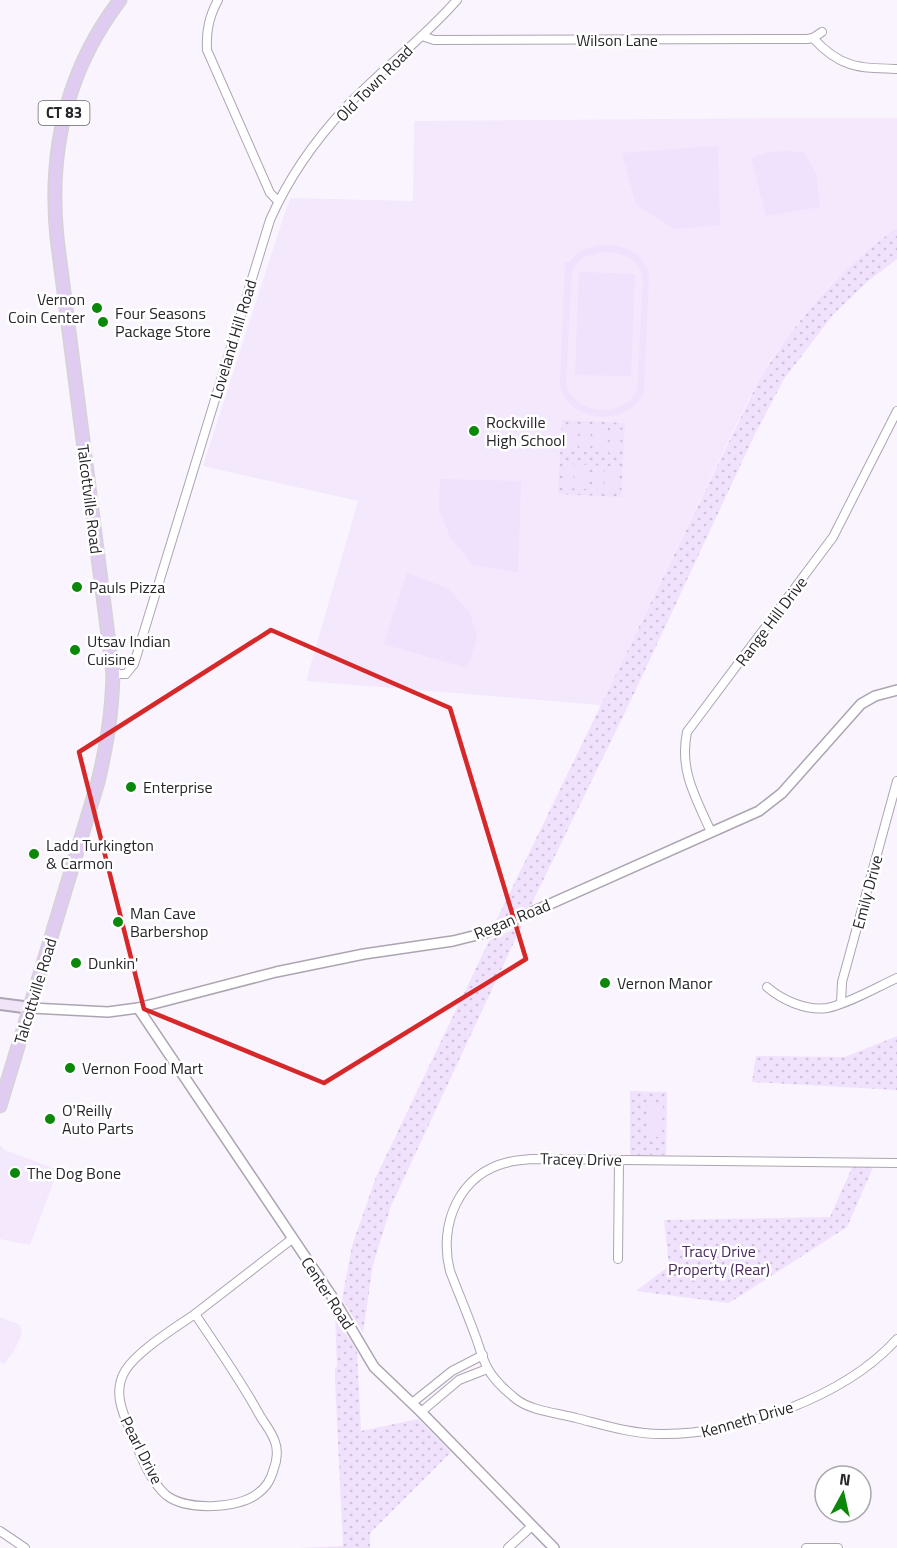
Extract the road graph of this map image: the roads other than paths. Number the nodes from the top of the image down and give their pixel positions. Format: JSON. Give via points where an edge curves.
{"nodes":[{"id":1,"x":120,"y":0,"type":"edge"},
{"id":2,"x":218,"y":0,"type":"edge"},
{"id":3,"x":457,"y":0,"type":"edge"},
{"id":4,"x":822,"y":32,"type":"dead end"},
{"id":5,"x":422,"y":36,"type":"junction"},
{"id":6,"x":813,"y":38,"type":"junction"},
{"id":7,"x":897,"y":69,"type":"edge"},
{"id":8,"x":278,"y":201,"type":"junction"},
{"id":9,"x":897,"y":411,"type":"edge"},
{"id":10,"x":113,"y":674,"type":"junction"},
{"id":11,"x":897,"y":690,"type":"edge"},
{"id":12,"x":897,"y":781,"type":"edge"},
{"id":13,"x":711,"y":832,"type":"junction"},
{"id":14,"x":897,"y":978,"type":"edge"},
{"id":15,"x":767,"y":987,"type":"dead end"},
{"id":16,"x":841,"y":1003,"type":"junction"},
{"id":17,"x":0,"y":1004,"type":"edge"},
{"id":18,"x":31,"y":1008,"type":"junction"},
{"id":19,"x":138,"y":1008,"type":"junction"},
{"id":20,"x":0,"y":1106,"type":"edge"},
{"id":21,"x":619,"y":1160,"type":"junction"},
{"id":22,"x":897,"y":1162,"type":"edge"},
{"id":23,"x":292,"y":1239,"type":"junction"},
{"id":24,"x":618,"y":1260,"type":"dead end"},
{"id":25,"x":195,"y":1314,"type":"junction"},
{"id":26,"x":897,"y":1340,"type":"edge"},
{"id":27,"x":483,"y":1355,"type":"junction"},
{"id":28,"x":487,"y":1369,"type":"junction"},
{"id":29,"x":412,"y":1403,"type":"junction"},
{"id":30,"x":421,"y":1412,"type":"junction"},
{"id":31,"x":532,"y":1526,"type":"junction"},
{"id":32,"x":0,"y":1531,"type":"edge"},
{"id":33,"x":25,"y":1548,"type":"edge"},
{"id":34,"x":508,"y":1548,"type":"edge"},
{"id":35,"x":554,"y":1548,"type":"edge"},
{"id":36,"x":806,"y":1548,"type":"edge"},
{"id":37,"x":838,"y":1548,"type":"edge"}],
"edges":[{"from":1,"to":10,"type":"main road","name":"Talcottville Road","number":"CT 83","via":[[77,72],[58,138],[54,177],[57,238]]},
{"from":2,"to":8,"type":"street","via":[[206,32],[207,50],[270,193]]},
{"from":3,"to":5,"type":"street","name":"Old Town Road"},
{"from":4,"to":6,"type":"street"},
{"from":5,"to":6,"type":"street","name":"Wilson Lane","via":[[434,40]]},
{"from":5,"to":8,"type":"street","name":"Old Town Road","via":[[347,106]]},
{"from":6,"to":7,"type":"street","via":[[823,50],[846,64]]},
{"from":8,"to":10,"type":"street","name":"Loveland Hill Road","via":[[134,664],[126,674]]},
{"from":9,"to":13,"type":"street","name":"Range Hill Drive","via":[[833,537],[687,732],[683,749],[685,767]]},
{"from":10,"to":18,"type":"main road","name":"Talcottville Road","number":"CT 83","via":[[111,719],[103,760]]},
{"from":11,"to":13,"type":"street","name":"Regan Road","via":[[861,704],[774,801]]},
{"from":12,"to":16,"type":"street","name":"Emily Drive","via":[[842,982]]},
{"from":13,"to":19,"type":"street","name":"Regan Road","via":[[485,933],[276,972]]},
{"from":14,"to":16,"type":"street"},
{"from":15,"to":16,"type":"street","via":[[805,1007],[826,1008]]},
{"from":17,"to":18,"type":"main road"},
{"from":18,"to":19,"type":"street","name":"Regan Road","via":[[108,1012]]},
{"from":18,"to":20,"type":"main road","name":"Talcottville Road","number":"CT 83"},
{"from":19,"to":23,"type":"street","name":"Center Road"},
{"from":21,"to":22,"type":"street","name":"Tracey Drive"},
{"from":21,"to":24,"type":"street"},
{"from":21,"to":27,"type":"street","name":"Tracey Drive","via":[[508,1162],[478,1176],[458,1199],[449,1218],[446,1255]]},
{"from":23,"to":25,"type":"street","name":"Pearl Drive"},
{"from":23,"to":29,"type":"street","name":"Center Road","via":[[374,1367]]},
{"from":25,"to":25,"type":"street","name":"Pearl Drive","via":[[133,1360],[124,1372],[119,1399],[149,1472],[168,1496],[196,1506],[243,1503],[271,1481],[276,1443]]},
{"from":26,"to":28,"type":"street","name":"Kenneth Drive","via":[[850,1379],[809,1401],[695,1434],[634,1432],[536,1408],[518,1401]]},
{"from":27,"to":28,"type":"street","name":"Tracey Drive"},
{"from":27,"to":29,"type":"street","via":[[452,1371]]},
{"from":28,"to":30,"type":"street","via":[[459,1380]]},
{"from":29,"to":30,"type":"street","name":"Center Road"},
{"from":30,"to":31,"type":"street","name":"Center Road"},
{"from":31,"to":34,"type":"street"},
{"from":31,"to":35,"type":"street","name":"Center Road"},
{"from":32,"to":33,"type":"street"},
{"from":36,"to":37,"type":"street"}]}
